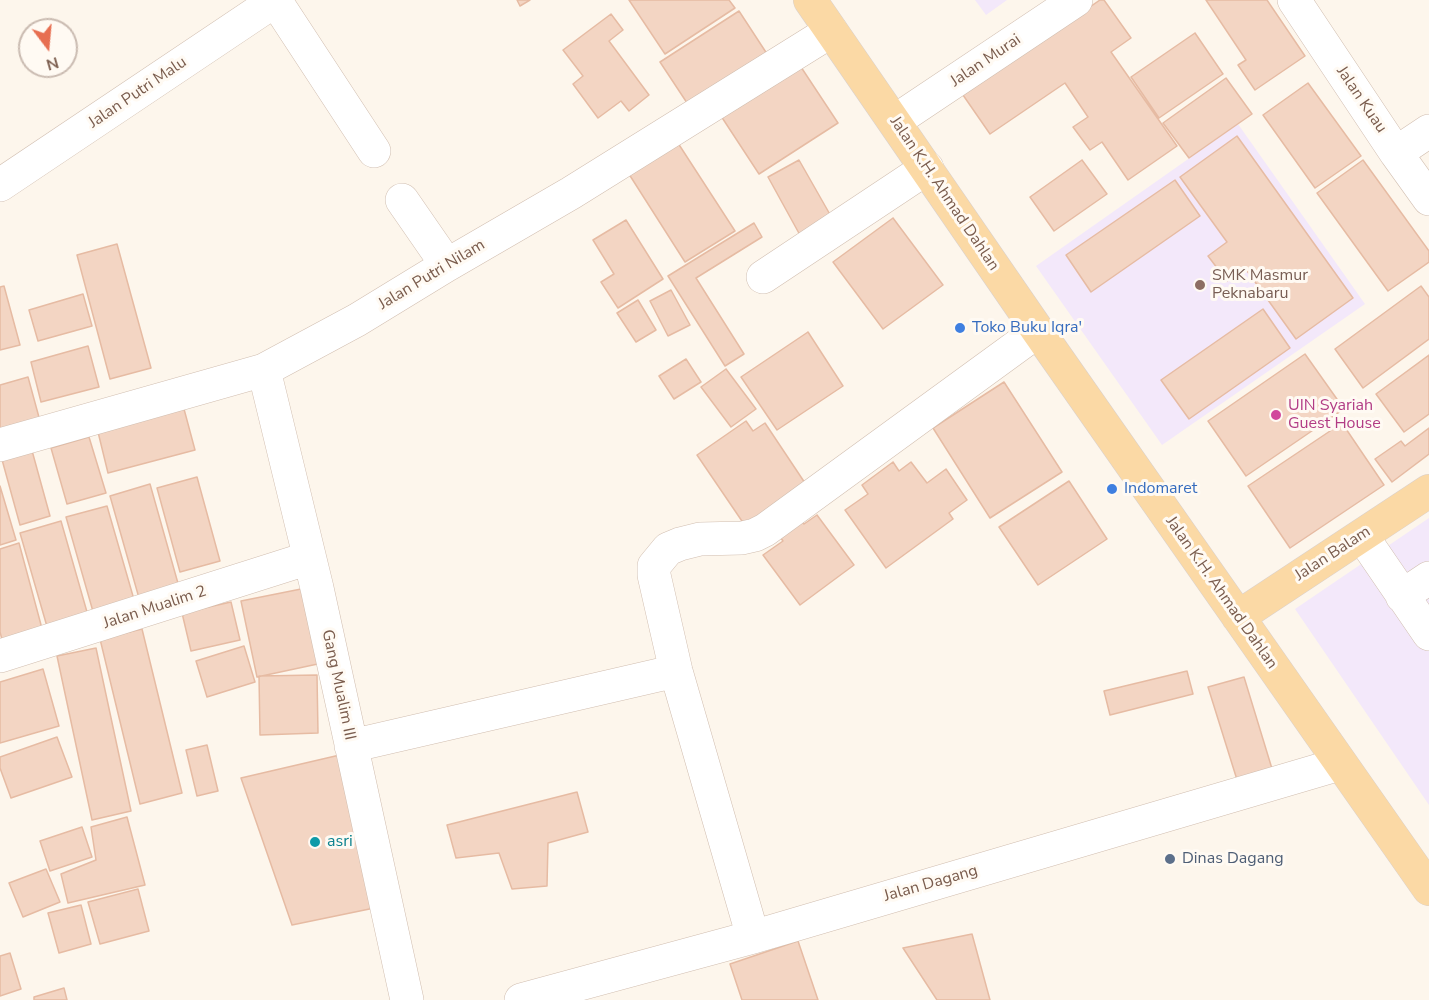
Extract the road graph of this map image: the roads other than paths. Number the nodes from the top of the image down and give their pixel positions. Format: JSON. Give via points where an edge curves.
{"nodes":[{"id":1,"x":276,"y":0,"type":"edge"},
{"id":2,"x":810,"y":0,"type":"edge"},
{"id":3,"x":1076,"y":0,"type":"edge"},
{"id":4,"x":1294,"y":0,"type":"edge"},
{"id":5,"x":831,"y":31,"type":"junction"},
{"id":6,"x":895,"y":121,"type":"junction"},
{"id":7,"x":1429,"y":131,"type":"edge"},
{"id":8,"x":374,"y":151,"type":"dead end"},
{"id":9,"x":1396,"y":153,"type":"junction"},
{"id":10,"x":927,"y":168,"type":"junction"},
{"id":11,"x":0,"y":185,"type":"edge"},
{"id":12,"x":1429,"y":199,"type":"edge"},
{"id":13,"x":402,"y":200,"type":"dead end"},
{"id":14,"x":447,"y":265,"type":"junction"},
{"id":15,"x":763,"y":277,"type":"dead end"},
{"id":16,"x":1038,"y":332,"type":"junction"},
{"id":17,"x":264,"y":370,"type":"junction"},
{"id":18,"x":0,"y":445,"type":"edge"},
{"id":19,"x":1429,"y":492,"type":"edge"},
{"id":20,"x":1362,"y":536,"type":"junction"},
{"id":21,"x":309,"y":558,"type":"junction"},
{"id":22,"x":1429,"y":578,"type":"edge"},
{"id":23,"x":1402,"y":596,"type":"junction"},
{"id":24,"x":1238,"y":617,"type":"junction"},
{"id":25,"x":1429,"y":634,"type":"edge"},
{"id":26,"x":0,"y":656,"type":"edge"},
{"id":27,"x":676,"y":671,"type":"junction"},
{"id":28,"x":351,"y":746,"type":"junction"},
{"id":29,"x":1340,"y":764,"type":"junction"},
{"id":30,"x":1429,"y":889,"type":"edge"},
{"id":31,"x":753,"y":937,"type":"junction"},
{"id":32,"x":406,"y":1000,"type":"edge"},
{"id":33,"x":521,"y":1000,"type":"edge"}],
"edges":[{"from":1,"to":8,"type":"street"},
{"from":1,"to":11,"type":"street","name":"Jalan Putri Malu"},
{"from":2,"to":5,"type":"main road","name":"Jalan K.H. Ahmad Dahlan"},
{"from":3,"to":6,"type":"street","name":"Jalan Murai"},
{"from":4,"to":9,"type":"street","name":"Jalan Kuau"},
{"from":5,"to":6,"type":"main road","name":"Jalan K.H. Ahmad Dahlan"},
{"from":5,"to":14,"type":"street","name":"Jalan Putri Nilam","via":[[571,193]]},
{"from":6,"to":10,"type":"main road","name":"Jalan K.H. Ahmad Dahlan"},
{"from":7,"to":9,"type":"street"},
{"from":9,"to":12,"type":"street","name":"Jalan Kuau"},
{"from":10,"to":15,"type":"street"},
{"from":10,"to":16,"type":"main road","name":"Jalan K.H. Ahmad Dahlan"},
{"from":13,"to":14,"type":"street"},
{"from":14,"to":17,"type":"street","name":"Jalan Putri Nilam"},
{"from":16,"to":24,"type":"main road","name":"Jalan K.H. Ahmad Dahlan"},
{"from":16,"to":27,"type":"street","via":[[755,536],[700,539],[668,549],[658,560],[654,575]]},
{"from":17,"to":18,"type":"street","name":"Jalan Putri Nilam"},
{"from":17,"to":21,"type":"street","name":"Gang Mualim III"},
{"from":19,"to":20,"type":"main road","name":"Jalan Balam"},
{"from":20,"to":23,"type":"street"},
{"from":20,"to":24,"type":"main road","name":"Jalan Balam"},
{"from":21,"to":26,"type":"street","name":"Jalan Mualim 2"},
{"from":21,"to":28,"type":"street","name":"Gang Mualim III"},
{"from":22,"to":23,"type":"street"},
{"from":23,"to":25,"type":"street"},
{"from":24,"to":29,"type":"main road","name":"Jalan K.H. Ahmad Dahlan"},
{"from":27,"to":28,"type":"street"},
{"from":27,"to":31,"type":"street"},
{"from":28,"to":32,"type":"street","name":"Gang Mualim III"},
{"from":29,"to":30,"type":"main road","name":"Jalan K.H. Ahmad Dahlan"},
{"from":29,"to":31,"type":"street","name":"Jalan Dagang"},
{"from":31,"to":33,"type":"street","name":"Jalan Dagang"}]}
